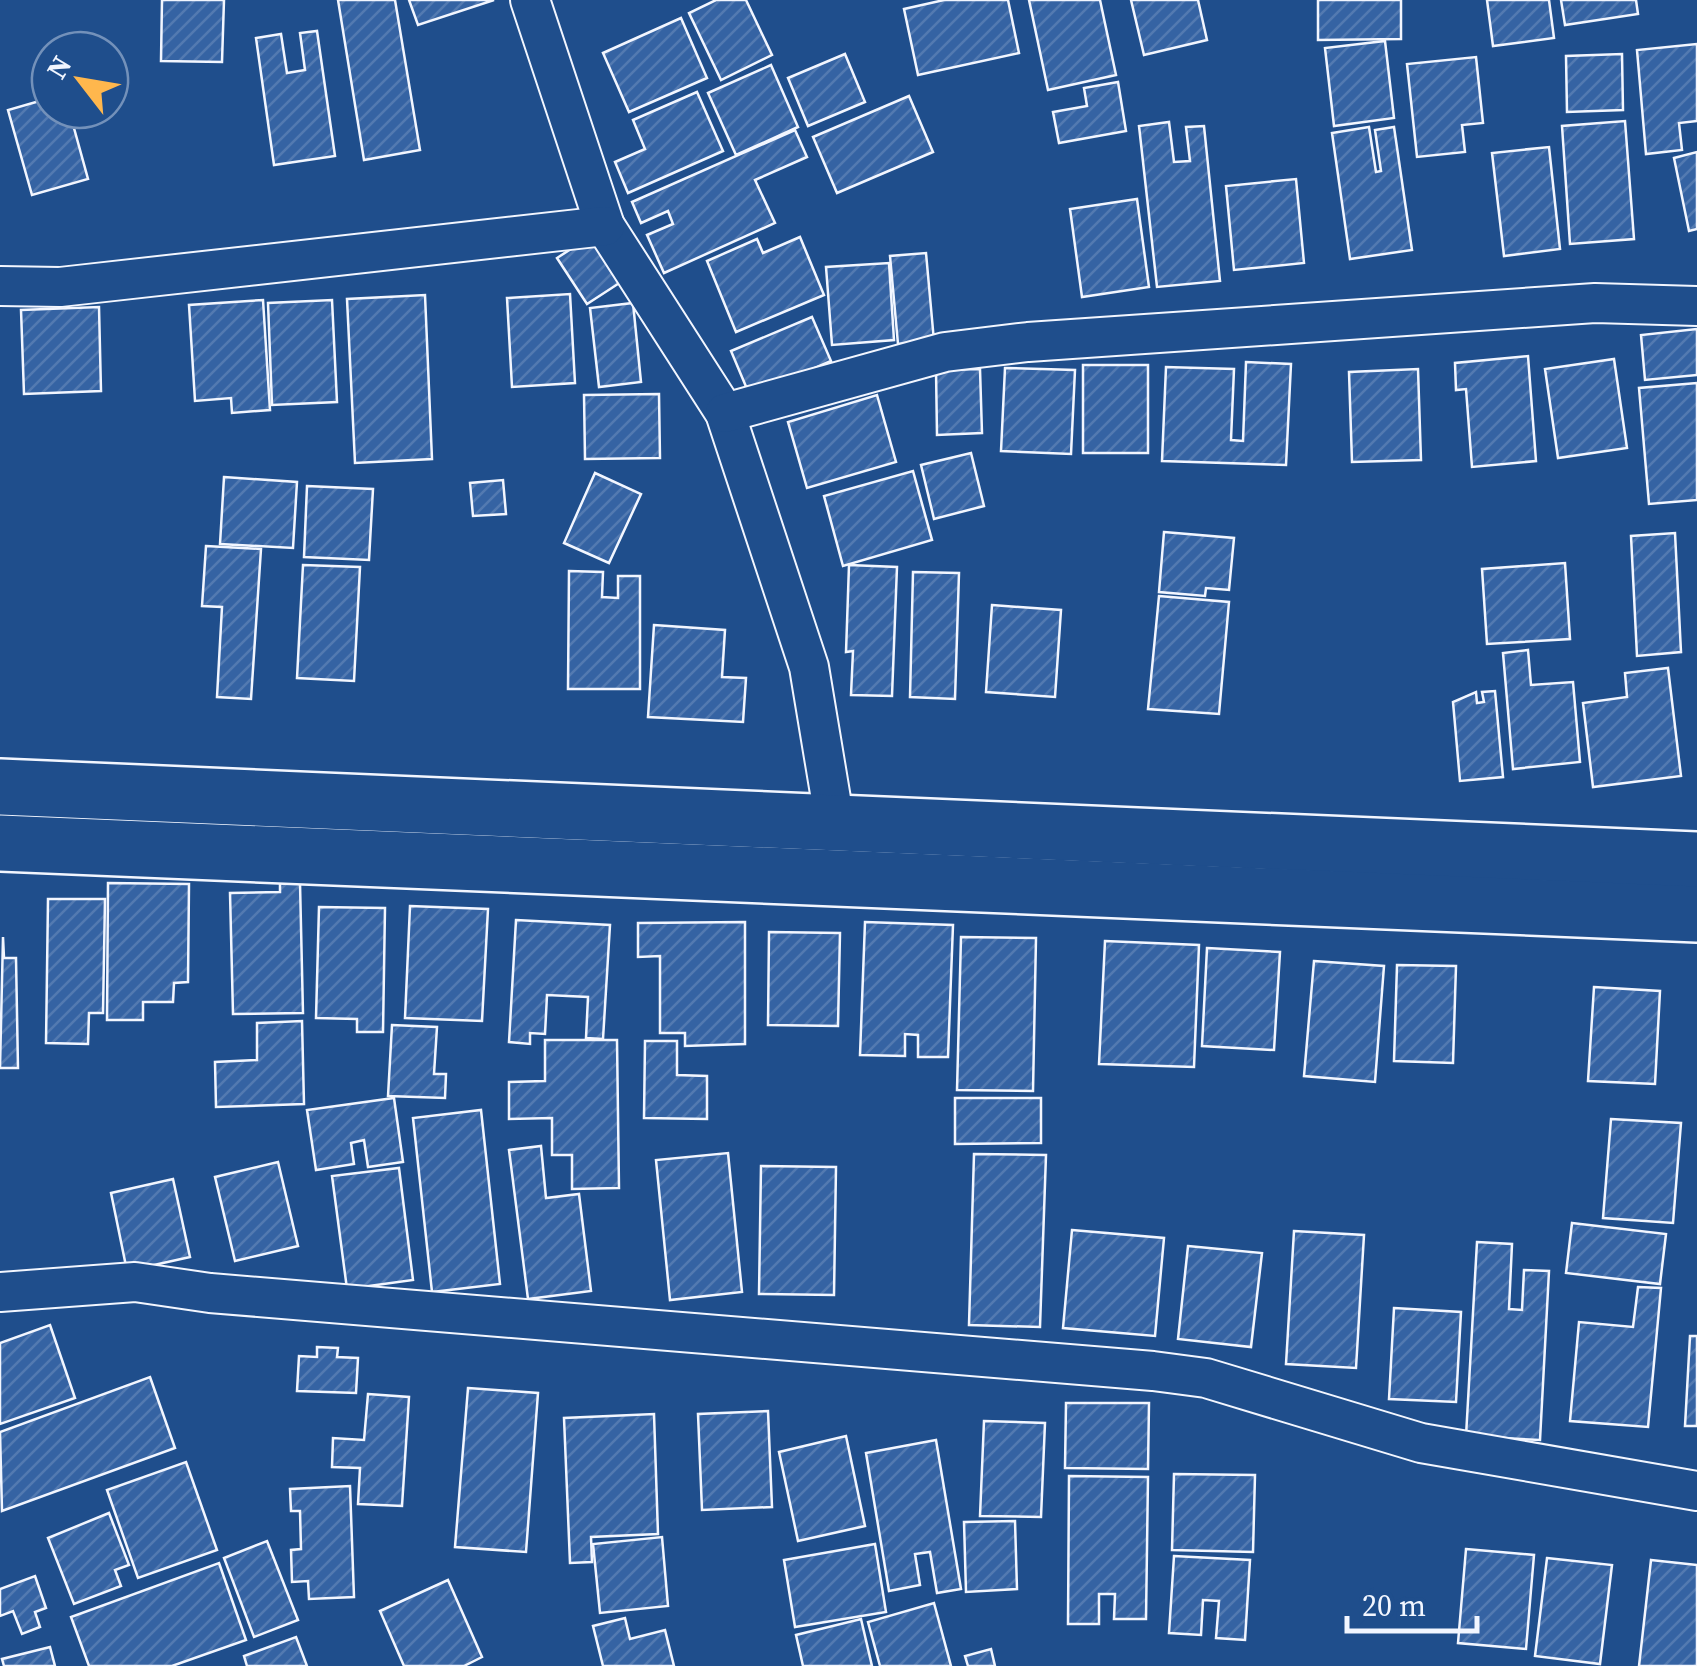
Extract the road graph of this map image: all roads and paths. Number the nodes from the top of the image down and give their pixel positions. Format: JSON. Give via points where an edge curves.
{"nodes":[{"id":1,"x":530,"y":0,"type":"edge"},
{"id":2,"x":605,"y":226,"type":"junction"},
{"id":3,"x":0,"y":286,"type":"edge"},
{"id":4,"x":1697,"y":306,"type":"edge"},
{"id":5,"x":725,"y":412,"type":"junction"},
{"id":6,"x":0,"y":788,"type":"edge"},
{"id":7,"x":835,"y":823,"type":"junction"},
{"id":8,"x":0,"y":842,"type":"edge"},
{"id":9,"x":1697,"y":860,"type":"edge"},
{"id":10,"x":1697,"y":914,"type":"edge"},
{"id":11,"x":0,"y":1292,"type":"edge"},
{"id":12,"x":1697,"y":1491,"type":"edge"}],
"edges":[{"from":1,"to":2,"type":"street"},
{"from":2,"to":3,"type":"street","via":[[60,288]]},
{"from":2,"to":5,"type":"street"},
{"from":4,"to":5,"type":"street","via":[[1594,303],[1028,342],[944,352]]},
{"from":5,"to":7,"type":"street","via":[[809,666]]},
{"from":6,"to":7,"type":"main road"},
{"from":7,"to":9,"type":"main road"},
{"from":8,"to":10,"type":"main road"},
{"from":11,"to":12,"type":"street","via":[[135,1282],[1154,1371],[1206,1378],[1421,1443]]}]}
